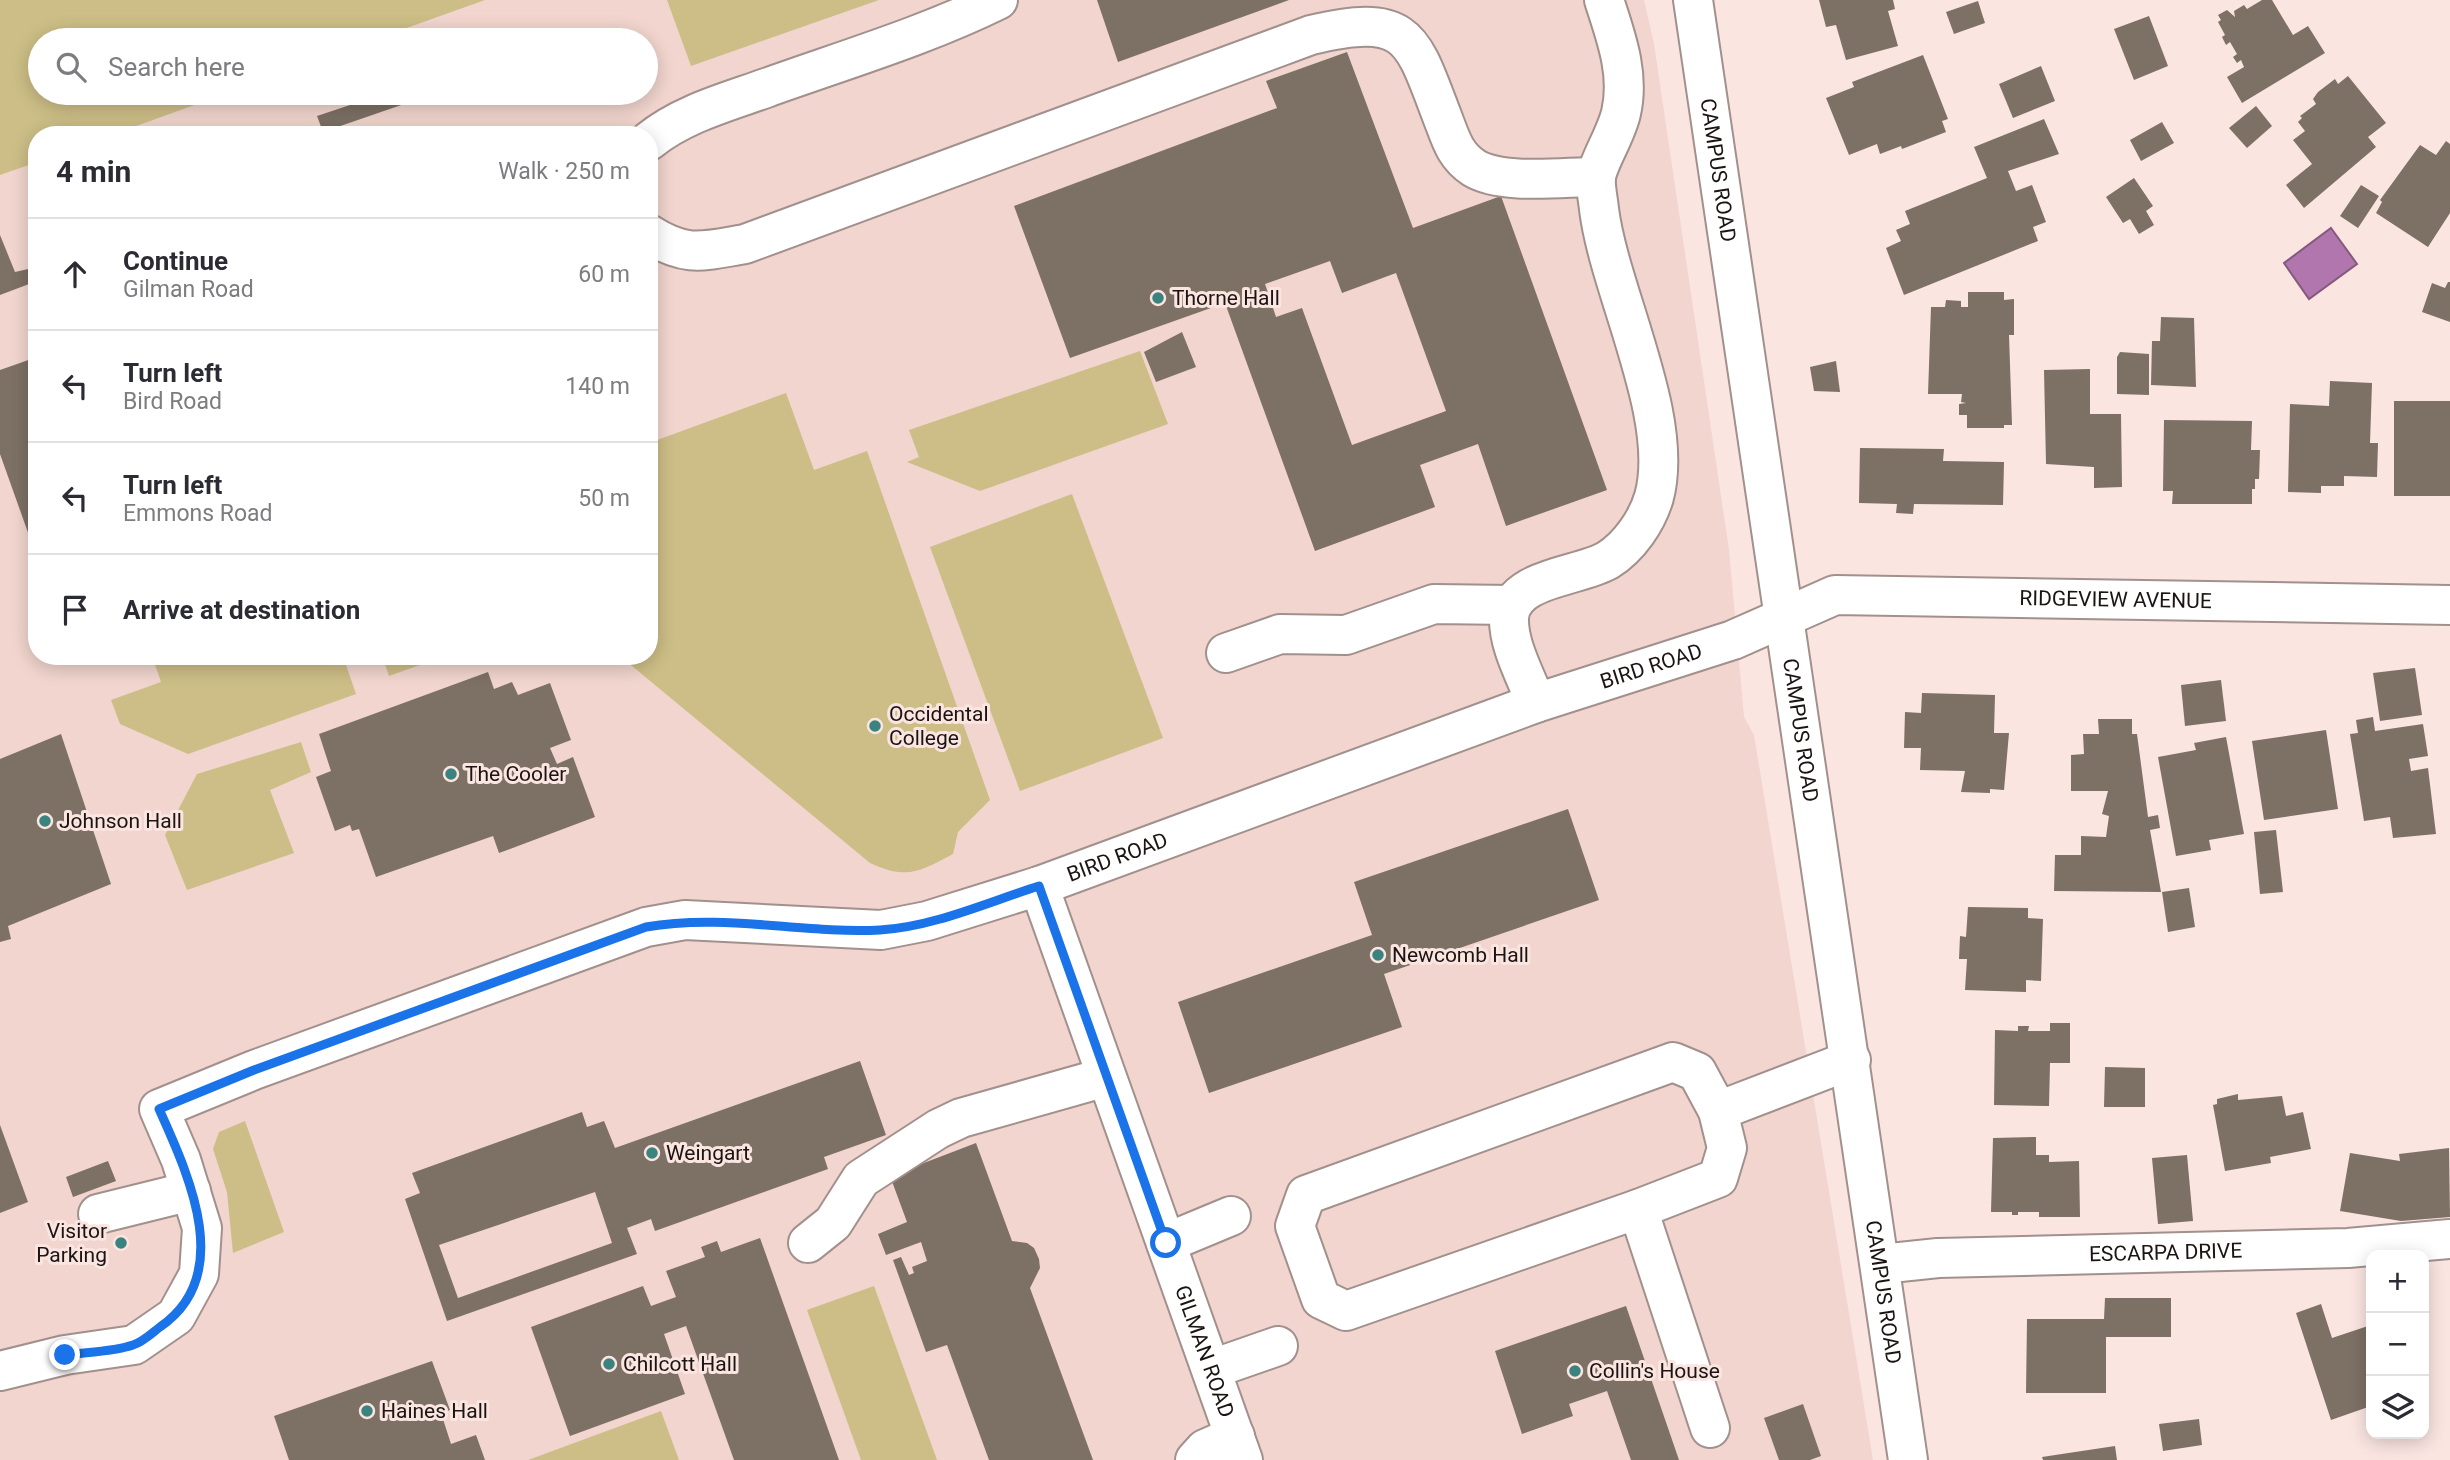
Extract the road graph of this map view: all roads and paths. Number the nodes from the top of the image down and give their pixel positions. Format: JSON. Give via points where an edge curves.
{"nodes":[{"id":1,"x":998,"y":0,"type":"edge"},
{"id":2,"x":1604,"y":0,"type":"edge"},
{"id":3,"x":1693,"y":0,"type":"edge"},
{"id":4,"x":658,"y":134,"type":"edge"},
{"id":5,"x":1596,"y":177,"type":"junction"},
{"id":6,"x":658,"y":240,"type":"edge"},
{"id":7,"x":1511,"y":605,"type":"junction"},
{"id":8,"x":2450,"y":605,"type":"edge"},
{"id":9,"x":1785,"y":615,"type":"junction"},
{"id":10,"x":1226,"y":653,"type":"dead end"},
{"id":11,"x":1536,"y":703,"type":"junction"},
{"id":12,"x":1039,"y":886,"type":"junction"},
{"id":13,"x":1852,"y":1060,"type":"junction"},
{"id":14,"x":1106,"y":1077,"type":"junction"},
{"id":15,"x":1718,"y":1111,"type":"junction"},
{"id":16,"x":191,"y":1191,"type":"junction"},
{"id":17,"x":1638,"y":1209,"type":"junction"},
{"id":18,"x":98,"y":1214,"type":"dead end"},
{"id":19,"x":1231,"y":1216,"type":"dead end"},
{"id":20,"x":2450,"y":1239,"type":"edge"},
{"id":21,"x":808,"y":1242,"type":"dead end"},
{"id":22,"x":1166,"y":1243,"type":"junction"},
{"id":23,"x":1881,"y":1264,"type":"junction"},
{"id":24,"x":1278,"y":1346,"type":"dead end"},
{"id":25,"x":1212,"y":1369,"type":"junction"},
{"id":26,"x":0,"y":1371,"type":"edge"},
{"id":27,"x":1710,"y":1428,"type":"dead end"},
{"id":28,"x":1239,"y":1448,"type":"edge"},
{"id":29,"x":1195,"y":1460,"type":"edge"},
{"id":30,"x":1908,"y":1460,"type":"edge"}],
"edges":[{"from":1,"to":4,"type":"street","via":[[715,106]]},
{"from":2,"to":5,"type":"street","via":[[1623,60],[1622,110]]},
{"from":3,"to":9,"type":"street","name":"CAMPUS ROAD"},
{"from":5,"to":6,"type":"street","via":[[1497,177],[1475,169],[1456,153],[1416,51],[1393,30],[1356,24],[1311,35],[744,244],[703,251],[672,249]]},
{"from":5,"to":7,"type":"street","via":[[1599,211],[1652,408],[1658,462],[1654,496],[1629,542],[1607,560],[1530,587]]},
{"from":7,"to":10,"type":"street","via":[[1433,604],[1346,635],[1280,634]]},
{"from":7,"to":11,"type":"street","via":[[1510,630]]},
{"from":8,"to":9,"type":"street","name":"RIDGEVIEW AVENUE","via":[[1835,595]]},
{"from":9,"to":11,"type":"street","name":"BIRD ROAD","via":[[1733,640]]},
{"from":9,"to":13,"type":"street","name":"CAMPUS ROAD"},
{"from":11,"to":12,"type":"street","name":"BIRD ROAD"},
{"from":12,"to":14,"type":"street","name":"GILMAN ROAD"},
{"from":12,"to":16,"type":"street","name":"BIRD ROAD","via":[[927,921],[881,930],[685,920],[646,927],[159,1109]]},
{"from":13,"to":15,"type":"street"},
{"from":13,"to":23,"type":"street","name":"CAMPUS ROAD"},
{"from":14,"to":21,"type":"street","via":[[961,1118],[938,1129],[862,1179],[833,1223]]},
{"from":14,"to":22,"type":"street","name":"GILMAN ROAD"},
{"from":15,"to":17,"type":"street","via":[[1727,1148],[1718,1178]]},
{"from":15,"to":17,"type":"street","via":[[1697,1072],[1673,1062],[1306,1195],[1295,1226],[1321,1299],[1346,1311]]},
{"from":16,"to":18,"type":"street"},
{"from":16,"to":26,"type":"street","via":[[202,1228],[199,1274],[176,1316],[134,1345]]},
{"from":17,"to":27,"type":"street"},
{"from":19,"to":22,"type":"street"},
{"from":20,"to":23,"type":"street","name":"ESCARPA DRIVE","via":[[2348,1248],[1938,1258]]},
{"from":22,"to":25,"type":"street","name":"GILMAN ROAD"},
{"from":23,"to":30,"type":"street","name":"CAMPUS ROAD"},
{"from":24,"to":25,"type":"street"},
{"from":25,"to":28,"type":"street","name":"GILMAN ROAD"},
{"from":28,"to":29,"type":"street","via":[[1205,1449]]}]}
